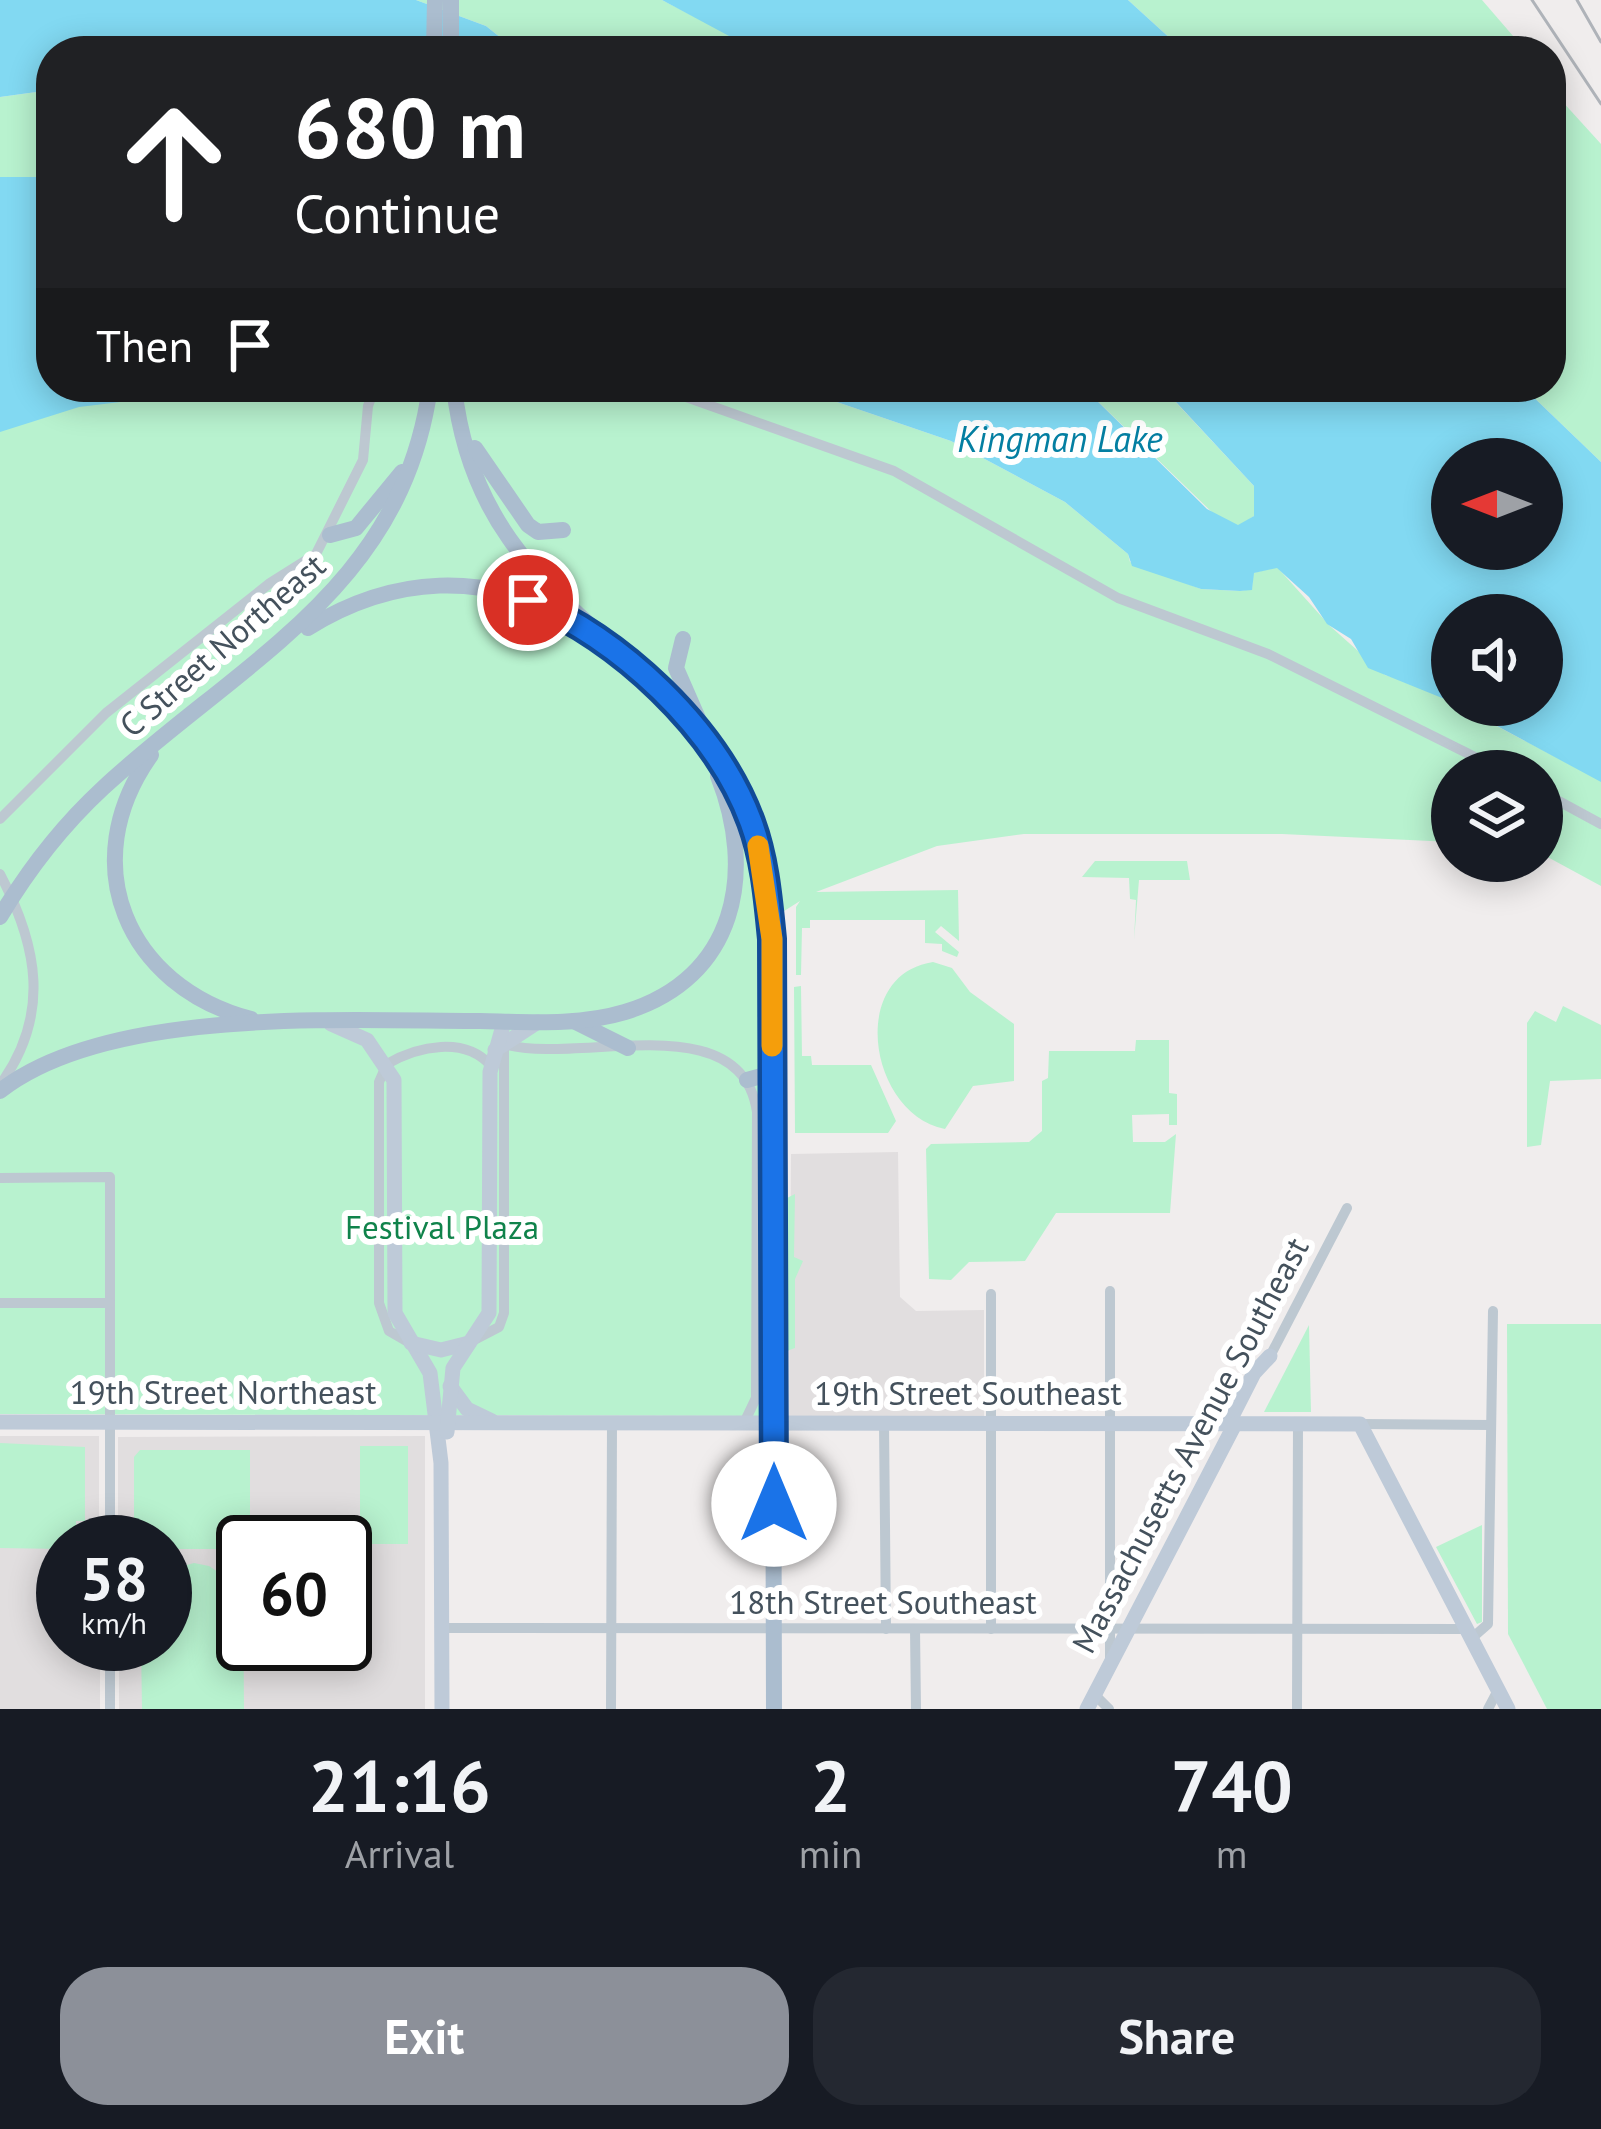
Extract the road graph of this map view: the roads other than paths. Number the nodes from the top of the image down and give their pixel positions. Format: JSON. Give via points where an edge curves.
{"nodes":[{"id":1,"x":434,"y":0,"type":"edge"},
{"id":2,"x":451,"y":0,"type":"edge"},
{"id":3,"x":434,"y":36,"type":"edge"},
{"id":4,"x":451,"y":36,"type":"edge"},
{"id":5,"x":373,"y":402,"type":"edge"},
{"id":6,"x":428,"y":402,"type":"edge"},
{"id":7,"x":456,"y":402,"type":"edge"},
{"id":8,"x":458,"y":402,"type":"edge"},
{"id":9,"x":700,"y":402,"type":"edge"},
{"id":10,"x":424,"y":428,"type":"junction"},
{"id":11,"x":563,"y":530,"type":"dead end"},
{"id":12,"x":330,"y":536,"type":"junction"},
{"id":13,"x":598,"y":638,"type":"junction"},
{"id":14,"x":683,"y":639,"type":"dead end"},
{"id":15,"x":266,"y":655,"type":"junction"},
{"id":16,"x":156,"y":747,"type":"junction"},
{"id":17,"x":710,"y":748,"type":"junction"},
{"id":18,"x":1461,"y":750,"type":"edge"},
{"id":19,"x":734,"y":798,"type":"junction"},
{"id":20,"x":1563,"y":803,"type":"edge"},
{"id":21,"x":0,"y":819,"type":"edge"},
{"id":22,"x":1601,"y":824,"type":"edge"},
{"id":23,"x":0,"y":874,"type":"edge"},
{"id":24,"x":0,"y":917,"type":"edge"},
{"id":25,"x":196,"y":999,"type":"junction"},
{"id":26,"x":539,"y":1021,"type":"junction"},
{"id":27,"x":574,"y":1021,"type":"junction"},
{"id":28,"x":380,"y":1022,"type":"junction"},
{"id":29,"x":504,"y":1022,"type":"junction"},
{"id":30,"x":269,"y":1023,"type":"junction"},
{"id":31,"x":328,"y":1023,"type":"junction"},
{"id":32,"x":220,"y":1026,"type":"junction"},
{"id":33,"x":628,"y":1048,"type":"junction"},
{"id":34,"x":497,"y":1053,"type":"junction"},
{"id":35,"x":387,"y":1064,"type":"junction"},
{"id":36,"x":772,"y":1073,"type":"junction"},
{"id":37,"x":747,"y":1080,"type":"junction"},
{"id":38,"x":0,"y":1088,"type":"edge"},
{"id":39,"x":490,"y":1148,"type":"junction"},
{"id":40,"x":504,"y":1164,"type":"junction"},
{"id":41,"x":764,"y":1166,"type":"junction"},
{"id":42,"x":0,"y":1178,"type":"edge"},
{"id":43,"x":1347,"y":1208,"type":"dead end"},
{"id":44,"x":379,"y":1235,"type":"junction"},
{"id":45,"x":394,"y":1254,"type":"junction"},
{"id":46,"x":765,"y":1284,"type":"junction"},
{"id":47,"x":1110,"y":1291,"type":"dead end"},
{"id":48,"x":991,"y":1294,"type":"dead end"},
{"id":49,"x":0,"y":1303,"type":"edge"},
{"id":50,"x":110,"y":1303,"type":"junction"},
{"id":51,"x":1493,"y":1311,"type":"dead end"},
{"id":52,"x":474,"y":1340,"type":"junction"},
{"id":53,"x":408,"y":1342,"type":"junction"},
{"id":54,"x":1270,"y":1356,"type":"joint"},
{"id":55,"x":450,"y":1386,"type":"junction"},
{"id":56,"x":0,"y":1422,"type":"edge"},
{"id":57,"x":110,"y":1423,"type":"junction"},
{"id":58,"x":441,"y":1423,"type":"junction"},
{"id":59,"x":498,"y":1423,"type":"junction"},
{"id":60,"x":612,"y":1423,"type":"junction"},
{"id":61,"x":744,"y":1423,"type":"junction"},
{"id":62,"x":774,"y":1423,"type":"junction"},
{"id":63,"x":884,"y":1423,"type":"junction"},
{"id":64,"x":1110,"y":1423,"type":"junction"},
{"id":65,"x":1298,"y":1423,"type":"junction"},
{"id":66,"x":991,"y":1424,"type":"junction"},
{"id":67,"x":1232,"y":1424,"type":"junction"},
{"id":68,"x":1360,"y":1424,"type":"junction"},
{"id":69,"x":1491,"y":1425,"type":"junction"},
{"id":70,"x":110,"y":1515,"type":"edge"},
{"id":71,"x":442,"y":1628,"type":"junction"},
{"id":72,"x":611,"y":1628,"type":"junction"},
{"id":73,"x":774,"y":1628,"type":"junction"},
{"id":74,"x":886,"y":1628,"type":"junction"},
{"id":75,"x":915,"y":1629,"type":"junction"},
{"id":76,"x":991,"y":1629,"type":"junction"},
{"id":77,"x":1110,"y":1629,"type":"junction"},
{"id":78,"x":1128,"y":1629,"type":"junction"},
{"id":79,"x":1298,"y":1629,"type":"junction"},
{"id":80,"x":1470,"y":1633,"type":"junction"},
{"id":81,"x":1110,"y":1664,"type":"junction"},
{"id":82,"x":110,"y":1671,"type":"edge"},
{"id":83,"x":1498,"y":1690,"type":"junction"},
{"id":84,"x":1090,"y":1701,"type":"edge"},
{"id":85,"x":110,"y":1709,"type":"edge"},
{"id":86,"x":442,"y":1709,"type":"edge"},
{"id":87,"x":611,"y":1709,"type":"edge"},
{"id":88,"x":774,"y":1709,"type":"edge"},
{"id":89,"x":916,"y":1709,"type":"edge"},
{"id":90,"x":1109,"y":1709,"type":"edge"},
{"id":91,"x":1298,"y":1709,"type":"edge"},
{"id":92,"x":1488,"y":1709,"type":"edge"},
{"id":93,"x":1508,"y":1709,"type":"edge"}],
"edges":[{"from":1,"to":3,"type":"main road"},
{"from":2,"to":4,"type":"main road"},
{"from":5,"to":12,"type":"street","via":[[363,460]]},
{"from":6,"to":10,"type":"main road","name":"C Street Northeast"},
{"from":7,"to":13,"type":"main road","via":[[496,518],[536,575]]},
{"from":8,"to":11,"type":"main road","via":[[478,453],[528,525]]},
{"from":9,"to":18,"type":"street","via":[[894,471],[1118,598],[1268,654]]},
{"from":10,"to":12,"type":"main road","via":[[375,509],[356,528]]},
{"from":10,"to":15,"type":"main road","name":"C Street Northeast","via":[[403,491],[366,554]]},
{"from":12,"to":21,"type":"street","via":[[106,712]]},
{"from":13,"to":15,"type":"main road","via":[[518,597],[439,584],[357,602]]},
{"from":13,"to":17,"type":"main road"},
{"from":14,"to":17,"type":"main road","via":[[676,668]]},
{"from":15,"to":16,"type":"main road","name":"C Street Northeast"},
{"from":16,"to":24,"type":"main road","name":"C Street Northeast","via":[[107,784]]},
{"from":16,"to":25,"type":"main road","via":[[125,800],[115,850],[124,914],[152,962]]},
{"from":17,"to":19,"type":"main road"},
{"from":19,"to":27,"type":"main road","via":[[737,888],[713,945],[679,983],[636,1009]]},
{"from":19,"to":36,"type":"main road","via":[[761,858],[770,914]]},
{"from":20,"to":22,"type":"street"},
{"from":23,"to":38,"type":"street","via":[[23,920],[37,988],[24,1042]]},
{"from":25,"to":30,"type":"main road"},
{"from":25,"to":32,"type":"main road"},
{"from":26,"to":27,"type":"main road"},
{"from":26,"to":29,"type":"main road"},
{"from":26,"to":34,"type":"main road"},
{"from":27,"to":33,"type":"main road"},
{"from":28,"to":29,"type":"main road"},
{"from":28,"to":31,"type":"main road"},
{"from":28,"to":35,"type":"main road"},
{"from":29,"to":34,"type":"main road"},
{"from":30,"to":31,"type":"main road"},
{"from":30,"to":32,"type":"main road"},
{"from":31,"to":35,"type":"main road","via":[[358,1034]]},
{"from":32,"to":38,"type":"main road","via":[[80,1052]]},
{"from":33,"to":34,"type":"street"},
{"from":33,"to":37,"type":"street","via":[[709,1051]]},
{"from":34,"to":35,"type":"street","via":[[418,1048]]},
{"from":34,"to":39,"type":"main road"},
{"from":34,"to":40,"type":"street"},
{"from":35,"to":44,"type":"street","via":[[378,1088]]},
{"from":35,"to":45,"type":"main road","via":[[394,1085]]},
{"from":36,"to":37,"type":"main road"},
{"from":36,"to":41,"type":"main road"},
{"from":37,"to":41,"type":"street"},
{"from":39,"to":40,"type":"main road"},
{"from":39,"to":52,"type":"main road","via":[[490,1307]]},
{"from":40,"to":52,"type":"street","via":[[504,1313],[499,1327]]},
{"from":41,"to":46,"type":"main road"},
{"from":42,"to":50,"type":"street","via":[[110,1178]]},
{"from":43,"to":54,"type":"street","name":"Massachusetts Avenue Southeast"},
{"from":44,"to":45,"type":"main road"},
{"from":44,"to":53,"type":"street","via":[[381,1310],[389,1330]]},
{"from":45,"to":53,"type":"main road","via":[[396,1319]]},
{"from":46,"to":61,"type":"street","via":[[756,1398]]},
{"from":46,"to":62,"type":"main road"},
{"from":47,"to":64,"type":"street"},
{"from":48,"to":66,"type":"street"},
{"from":49,"to":50,"type":"street"},
{"from":50,"to":57,"type":"street"},
{"from":51,"to":69,"type":"street"},
{"from":52,"to":53,"type":"main road","via":[[441,1351]]},
{"from":52,"to":55,"type":"main road","via":[[453,1367]]},
{"from":53,"to":58,"type":"main road","via":[[430,1373]]},
{"from":54,"to":67,"type":"main road","name":"Massachusetts Avenue Southeast"},
{"from":55,"to":58,"type":"main road"},
{"from":55,"to":59,"type":"main road","via":[[467,1409]]},
{"from":56,"to":57,"type":"main road","name":"19th Street Northeast"},
{"from":57,"to":58,"type":"main road","name":"19th Street Northeast"},
{"from":57,"to":70,"type":"street"},
{"from":58,"to":59,"type":"main road","name":"19th Street Southeast"},
{"from":58,"to":71,"type":"main road"},
{"from":59,"to":60,"type":"main road","name":"19th Street Southeast"},
{"from":60,"to":61,"type":"main road","name":"19th Street Southeast"},
{"from":60,"to":72,"type":"street"},
{"from":61,"to":62,"type":"main road","name":"19th Street Southeast"},
{"from":62,"to":63,"type":"main road","name":"19th Street Southeast"},
{"from":62,"to":73,"type":"main road"},
{"from":63,"to":66,"type":"main road","name":"19th Street Southeast"},
{"from":63,"to":74,"type":"street"},
{"from":64,"to":66,"type":"main road","name":"19th Street Southeast"},
{"from":64,"to":67,"type":"main road","name":"19th Street Southeast"},
{"from":64,"to":77,"type":"street"},
{"from":65,"to":67,"type":"main road","name":"19th Street Southeast"},
{"from":65,"to":68,"type":"main road","name":"19th Street Southeast"},
{"from":65,"to":79,"type":"street"},
{"from":66,"to":76,"type":"street"},
{"from":67,"to":78,"type":"main road","name":"Massachusetts Avenue Southeast"},
{"from":68,"to":69,"type":"street","name":"19th Street Southeast"},
{"from":68,"to":80,"type":"main road"},
{"from":69,"to":80,"type":"street","via":[[1488,1624]]},
{"from":71,"to":72,"type":"street","name":"18th Street Southeast"},
{"from":71,"to":86,"type":"main road"},
{"from":72,"to":73,"type":"street","name":"18th Street Southeast"},
{"from":72,"to":87,"type":"street"},
{"from":73,"to":74,"type":"street","name":"18th Street Southeast"},
{"from":73,"to":88,"type":"main road"},
{"from":74,"to":75,"type":"street","name":"18th Street Southeast"},
{"from":75,"to":76,"type":"street","name":"18th Street Southeast"},
{"from":75,"to":89,"type":"street"},
{"from":76,"to":77,"type":"street","name":"18th Street Southeast"},
{"from":77,"to":78,"type":"street","name":"18th Street Southeast"},
{"from":77,"to":81,"type":"street"},
{"from":78,"to":79,"type":"street","name":"18th Street Southeast"},
{"from":78,"to":81,"type":"main road","name":"Massachusetts Avenue Southeast"},
{"from":79,"to":80,"type":"street","name":"18th Street Southeast"},
{"from":79,"to":91,"type":"street"},
{"from":80,"to":83,"type":"main road"},
{"from":81,"to":84,"type":"main road","name":"Massachusetts Avenue Southeast"},
{"from":82,"to":85,"type":"street"},
{"from":83,"to":92,"type":"street"},
{"from":83,"to":93,"type":"main road"},
{"from":84,"to":90,"type":"street","via":[[1107,1700]]}]}
